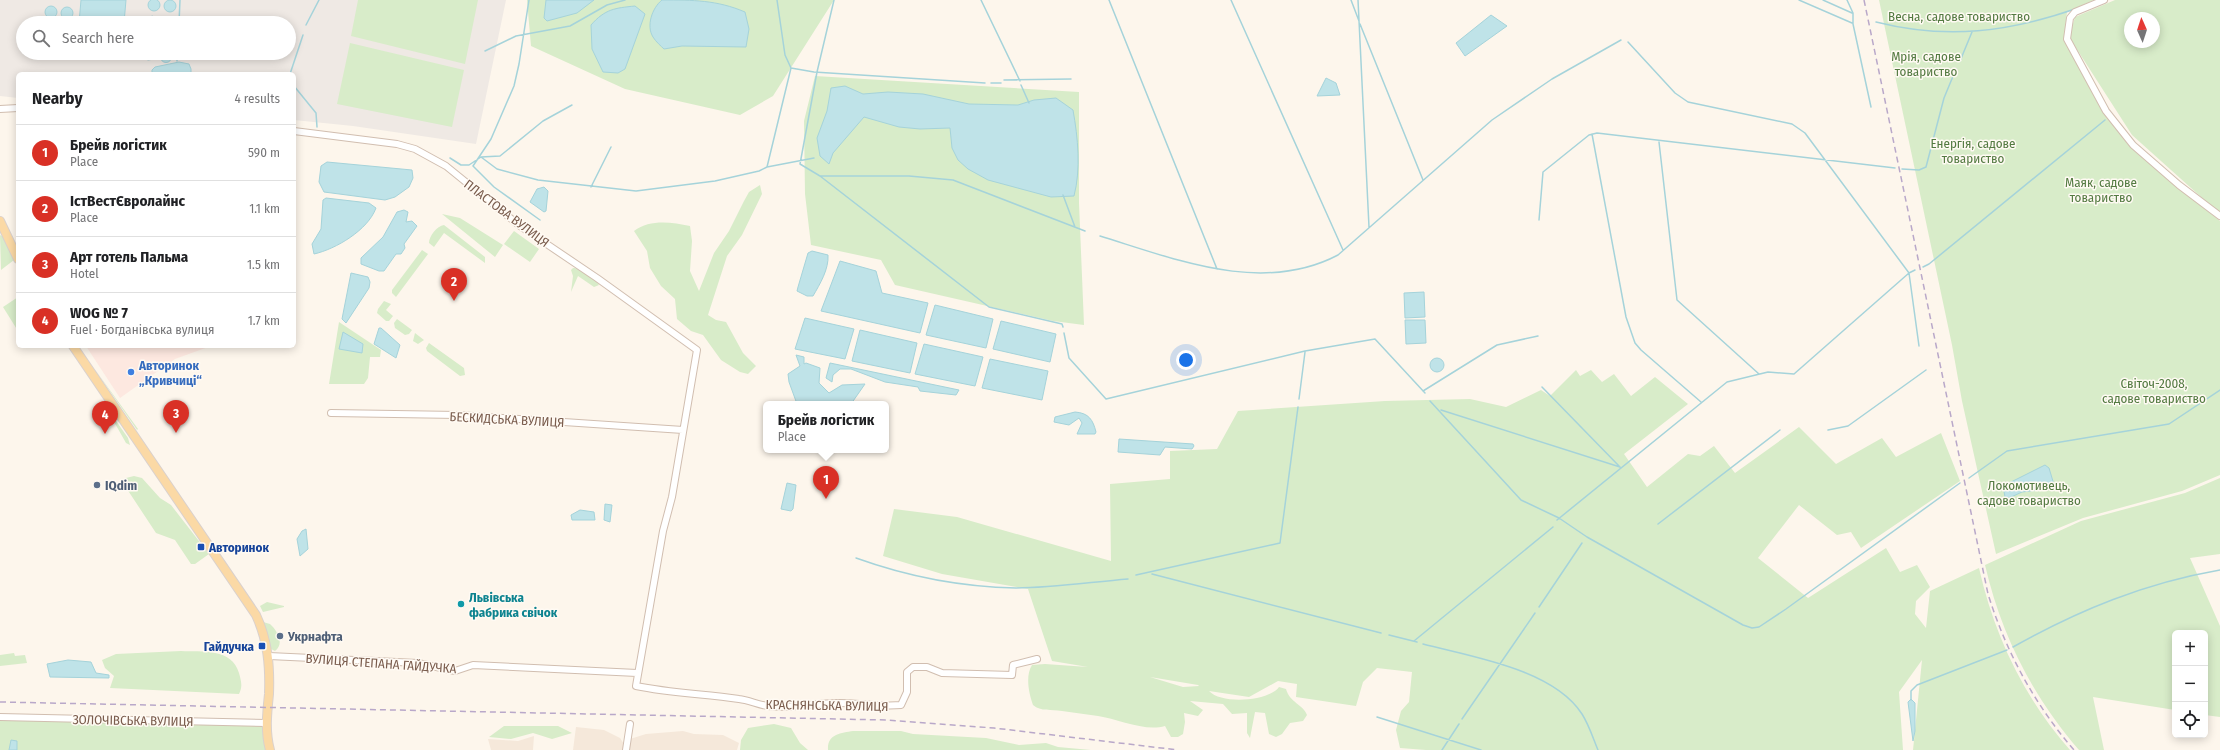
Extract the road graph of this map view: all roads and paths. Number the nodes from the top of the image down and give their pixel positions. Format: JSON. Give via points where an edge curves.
{"nodes":[{"id":1,"x":2104,"y":0,"type":"edge"},
{"id":2,"x":16,"y":108,"type":"edge"},
{"id":3,"x":0,"y":109,"type":"edge"},
{"id":4,"x":296,"y":131,"type":"edge"},
{"id":5,"x":2220,"y":216,"type":"edge"},
{"id":6,"x":0,"y":221,"type":"edge"},
{"id":7,"x":16,"y":255,"type":"edge"},
{"id":8,"x":75,"y":348,"type":"edge"},
{"id":9,"x":332,"y":413,"type":"dead end"},
{"id":10,"x":683,"y":430,"type":"junction"},
{"id":11,"x":269,"y":656,"type":"junction"},
{"id":12,"x":1036,"y":659,"type":"dead end"},
{"id":13,"x":637,"y":673,"type":"junction"},
{"id":14,"x":0,"y":717,"type":"edge"},
{"id":15,"x":267,"y":722,"type":"junction"},
{"id":16,"x":630,"y":724,"type":"dead end"},
{"id":17,"x":270,"y":750,"type":"edge"},
{"id":18,"x":626,"y":750,"type":"edge"}],
"edges":[{"from":1,"to":5,"type":"street","via":[[2075,12],[2070,18],[2067,39],[2106,111],[2133,145]]},
{"from":2,"to":3,"type":"street"},
{"from":4,"to":10,"type":"street","name":"ПЛАСТОВА ВУЛИЦЯ","via":[[397,144],[415,149],[446,166],[520,226],[697,350]]},
{"from":6,"to":7,"type":"main road"},
{"from":8,"to":11,"type":"main road","via":[[256,615]]},
{"from":9,"to":10,"type":"street","name":"БЕСКИДСЬКА ВУЛИЦЯ","via":[[458,415]]},
{"from":10,"to":13,"type":"street"},
{"from":11,"to":13,"type":"street","name":"ВУЛИЦЯ СТЕПАНА ГАЙДУЧКА","via":[[418,663],[455,671],[473,665]]},
{"from":11,"to":15,"type":"main road"},
{"from":12,"to":13,"type":"street","name":"КРАСНЯНСЬКА ВУЛИЦЯ","via":[[1013,665],[1012,675],[942,673],[927,667],[913,667],[907,672],[907,692],[901,705],[887,706],[837,703],[801,707],[767,706],[739,699],[691,692],[662,692],[636,686]]},
{"from":14,"to":15,"type":"street","name":"ЗОЛОЧІВСЬКА ВУЛИЦЯ"},
{"from":15,"to":17,"type":"main road"},
{"from":16,"to":18,"type":"street"}]}
